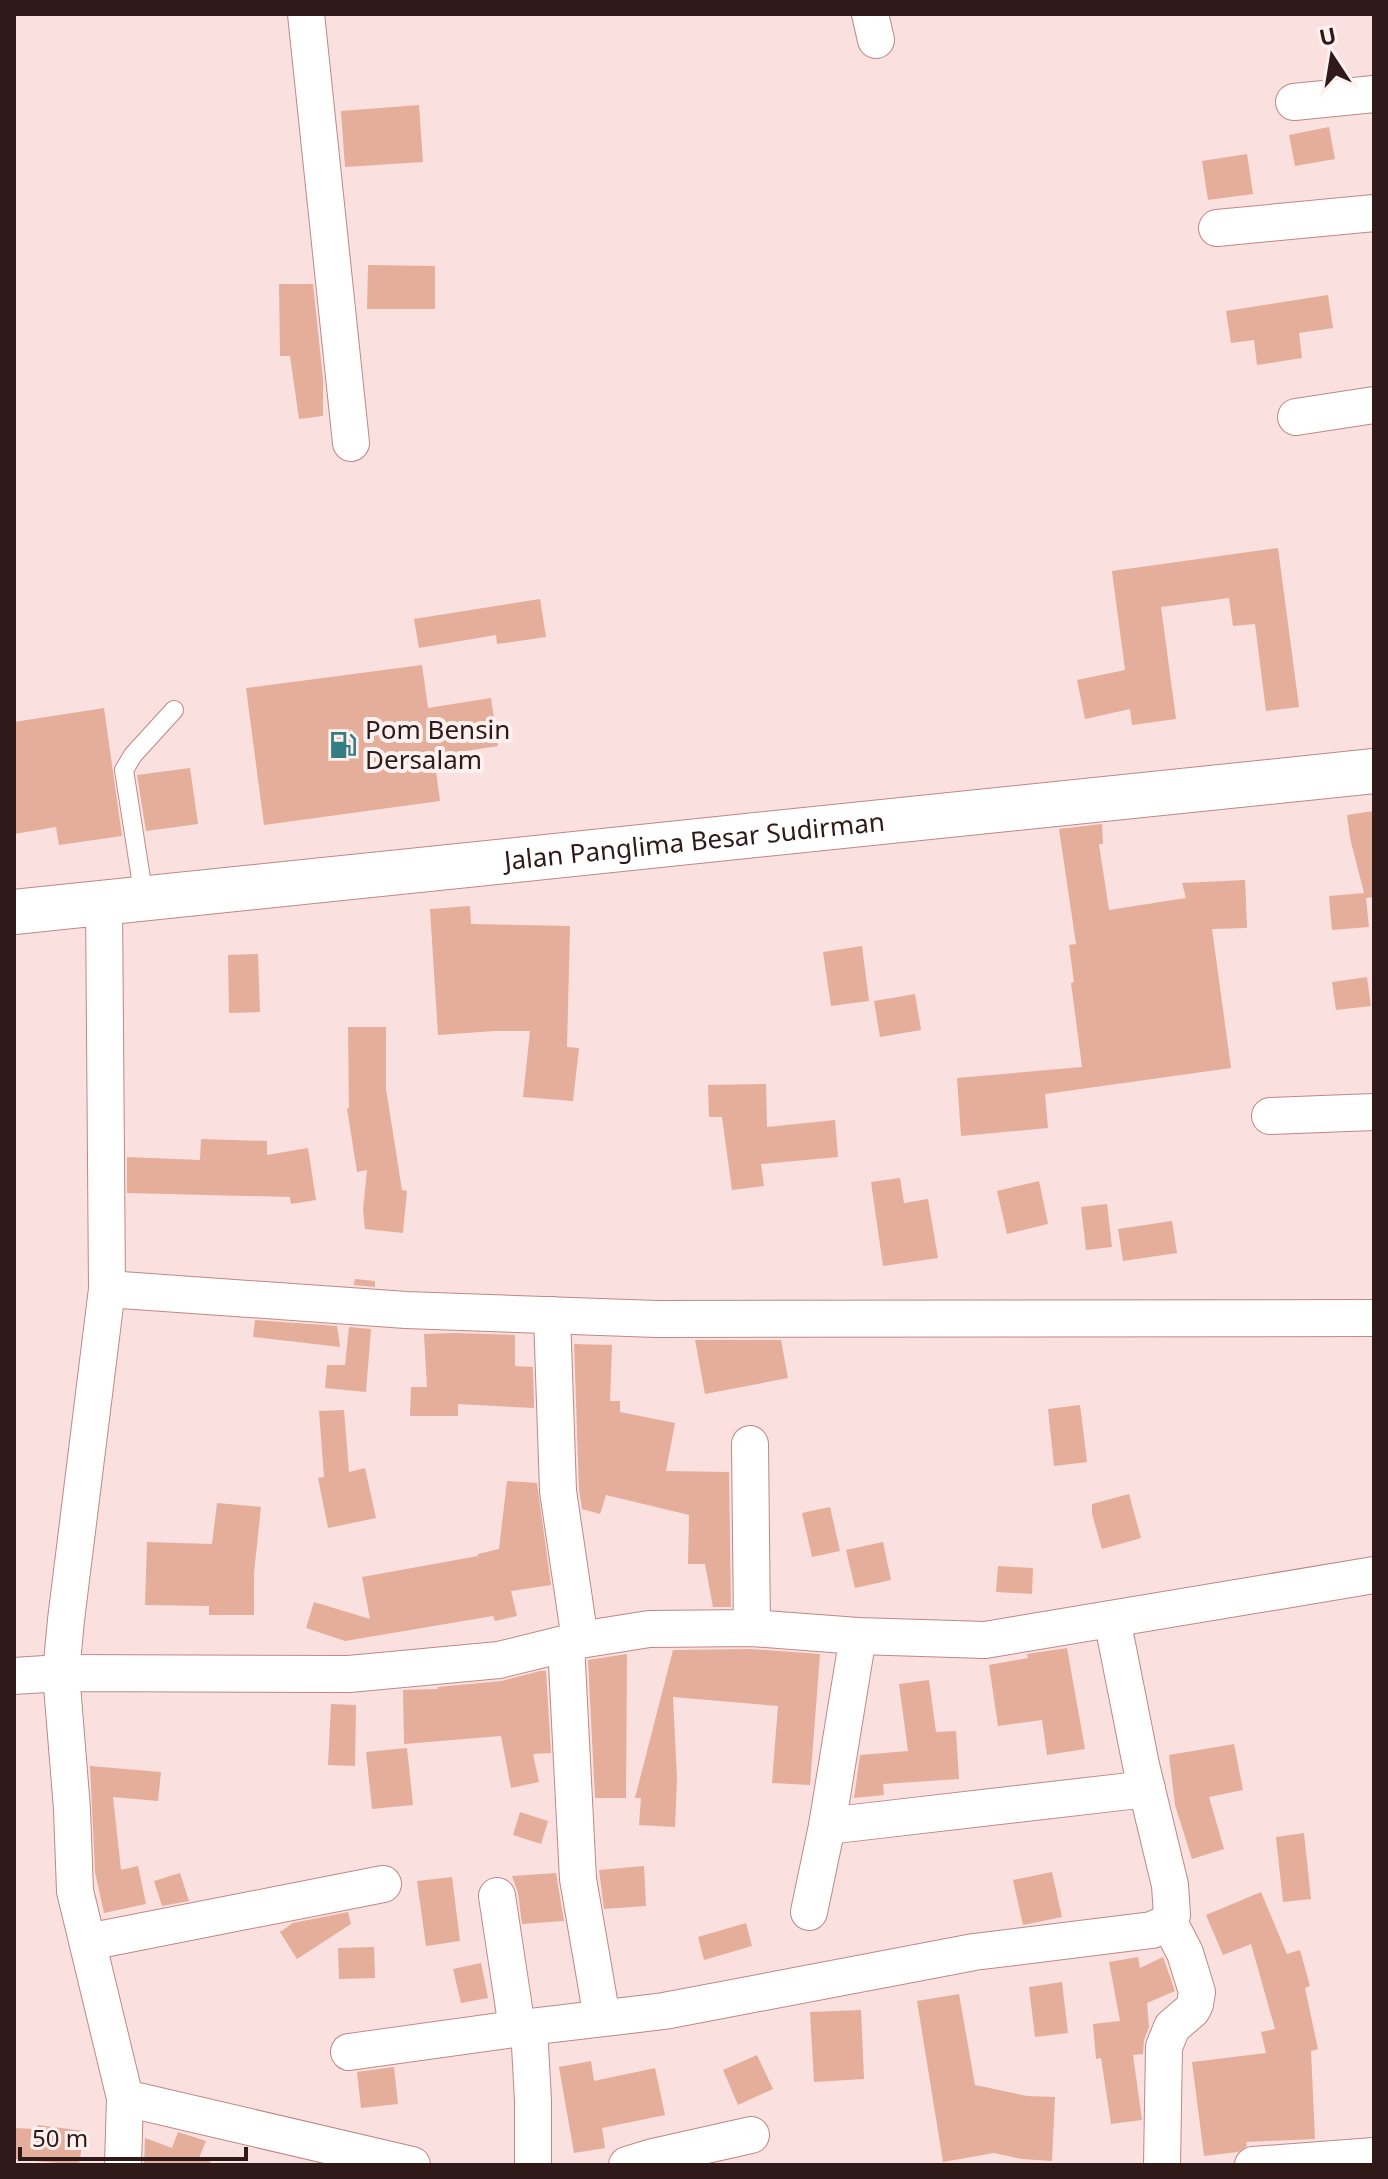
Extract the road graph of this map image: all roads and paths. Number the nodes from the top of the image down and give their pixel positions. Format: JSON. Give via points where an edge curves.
{"nodes":[{"id":1,"x":306,"y":14,"type":"edge"},
{"id":2,"x":1374,"y":94,"type":"edge"},
{"id":3,"x":1294,"y":102,"type":"dead end"},
{"id":4,"x":1374,"y":213,"type":"edge"},
{"id":5,"x":1217,"y":228,"type":"dead end"},
{"id":6,"x":1374,"y":405,"type":"edge"},
{"id":7,"x":1296,"y":417,"type":"dead end"},
{"id":8,"x":351,"y":443,"type":"dead end"},
{"id":9,"x":174,"y":710,"type":"dead end"},
{"id":10,"x":1374,"y":771,"type":"edge"},
{"id":11,"x":124,"y":900,"type":"junction"},
{"id":12,"x":14,"y":912,"type":"edge"},
{"id":13,"x":1374,"y":1112,"type":"edge"},
{"id":14,"x":1270,"y":1116,"type":"dead end"},
{"id":15,"x":107,"y":1289,"type":"junction"},
{"id":16,"x":552,"y":1315,"type":"junction"},
{"id":17,"x":1374,"y":1318,"type":"edge"},
{"id":18,"x":750,"y":1444,"type":"dead end"},
{"id":19,"x":1374,"y":1575,"type":"edge"},
{"id":20,"x":1112,"y":1619,"type":"junction"},
{"id":21,"x":752,"y":1628,"type":"junction"},
{"id":22,"x":858,"y":1636,"type":"junction"},
{"id":23,"x":573,"y":1642,"type":"junction"},
{"id":24,"x":61,"y":1673,"type":"junction"},
{"id":25,"x":14,"y":1676,"type":"edge"},
{"id":26,"x":1147,"y":1789,"type":"junction"},
{"id":27,"x":827,"y":1826,"type":"junction"},
{"id":28,"x":383,"y":1884,"type":"dead end"},
{"id":29,"x":497,"y":1896,"type":"dead end"},
{"id":30,"x":809,"y":1912,"type":"dead end"},
{"id":31,"x":1169,"y":1922,"type":"junction"},
{"id":32,"x":88,"y":1942,"type":"junction"},
{"id":33,"x":602,"y":2018,"type":"junction"},
{"id":34,"x":523,"y":2027,"type":"junction"},
{"id":35,"x":349,"y":2052,"type":"dead end"},
{"id":36,"x":125,"y":2098,"type":"junction"},
{"id":37,"x":751,"y":2135,"type":"dead end"},
{"id":38,"x":1351,"y":2160,"type":"edge"},
{"id":39,"x":123,"y":2165,"type":"edge"},
{"id":40,"x":412,"y":2165,"type":"edge"},
{"id":41,"x":533,"y":2165,"type":"edge"},
{"id":42,"x":627,"y":2165,"type":"edge"},
{"id":43,"x":1162,"y":2165,"type":"edge"},
{"id":44,"x":1253,"y":2165,"type":"edge"}],
"edges":[{"from":1,"to":8,"type":"street"},
{"from":2,"to":3,"type":"street"},
{"from":4,"to":5,"type":"street"},
{"from":6,"to":7,"type":"street"},
{"from":9,"to":11,"type":"lane","via":[[124,770]]},
{"from":10,"to":11,"type":"main road","name":"Jalan Panglima Besar Sudirman"},
{"from":11,"to":12,"type":"main road","name":"Jalan Panglima Besar Sudirman"},
{"from":11,"to":15,"type":"street"},
{"from":13,"to":14,"type":"street"},
{"from":15,"to":16,"type":"street"},
{"from":15,"to":24,"type":"street"},
{"from":16,"to":17,"type":"street"},
{"from":16,"to":23,"type":"street","via":[[558,1491]]},
{"from":18,"to":21,"type":"street"},
{"from":19,"to":20,"type":"street"},
{"from":20,"to":22,"type":"street","via":[[985,1640]]},
{"from":20,"to":26,"type":"street"},
{"from":21,"to":22,"type":"street"},
{"from":21,"to":23,"type":"street","via":[[649,1629]]},
{"from":22,"to":27,"type":"street"},
{"from":23,"to":24,"type":"street","via":[[499,1660],[349,1674]]},
{"from":23,"to":33,"type":"street","via":[[578,1879]]},
{"from":24,"to":25,"type":"street"},
{"from":24,"to":32,"type":"street","via":[[75,1891]]},
{"from":26,"to":27,"type":"street"},
{"from":26,"to":31,"type":"street","via":[[1170,1885]]},
{"from":27,"to":30,"type":"street"},
{"from":28,"to":32,"type":"street"},
{"from":29,"to":34,"type":"street"},
{"from":31,"to":33,"type":"street","via":[[1152,1930],[974,1952]]},
{"from":31,"to":43,"type":"street","via":[[1197,1992],[1192,2010],[1172,2027],[1164,2047]]},
{"from":32,"to":36,"type":"street"},
{"from":33,"to":34,"type":"street"},
{"from":34,"to":35,"type":"street"},
{"from":34,"to":41,"type":"street","via":[[533,2101]]},
{"from":36,"to":39,"type":"street"},
{"from":36,"to":40,"type":"street"},
{"from":37,"to":42,"type":"street"},
{"from":38,"to":44,"type":"street"}]}
